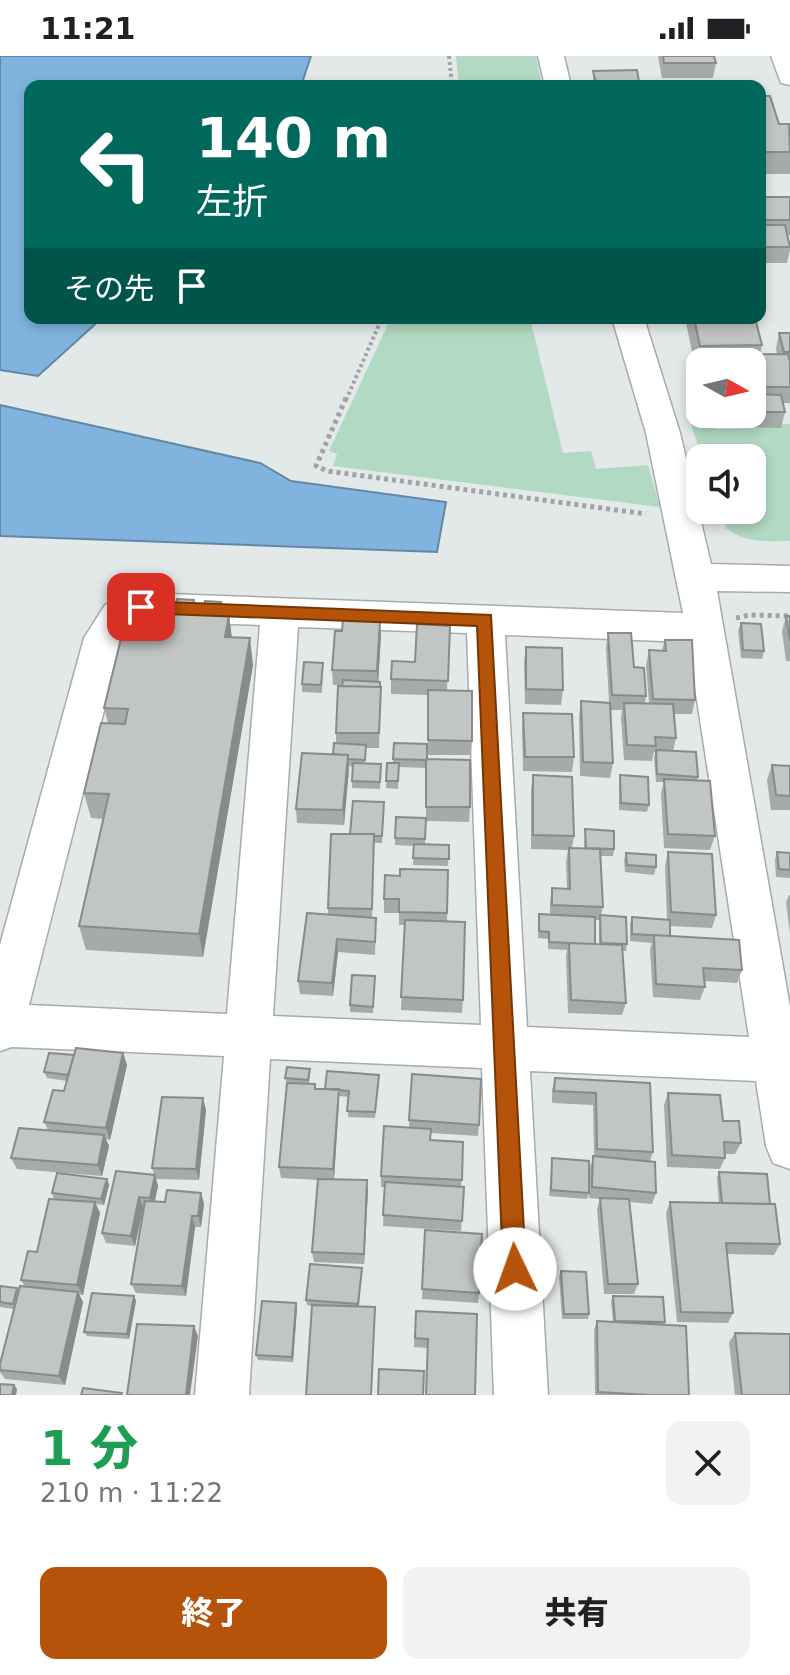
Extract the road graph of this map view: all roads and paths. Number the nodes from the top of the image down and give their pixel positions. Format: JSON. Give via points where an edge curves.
{"nodes":[{"id":1,"x":449,"y":56,"type":"edge"},
{"id":2,"x":551,"y":56,"type":"edge"},
{"id":3,"x":784,"y":56,"type":"edge"},
{"id":4,"x":790,"y":77,"type":"edge"},
{"id":5,"x":451,"y":80,"type":"edge"},
{"id":6,"x":557,"y":80,"type":"edge"},
{"id":7,"x":379,"y":324,"type":"edge"},
{"id":8,"x":630,"y":324,"type":"edge"},
{"id":9,"x":683,"y":519,"type":"junction"},
{"id":10,"x":696,"y":577,"type":"junction"},
{"id":11,"x":790,"y":579,"type":"edge"},
{"id":12,"x":280,"y":612,"type":"junction"},
{"id":13,"x":485,"y":620,"type":"junction"},
{"id":14,"x":705,"y":628,"type":"junction"},
{"id":15,"x":1,"y":1027,"type":"edge"},
{"id":16,"x":249,"y":1036,"type":"junction"},
{"id":17,"x":505,"y":1048,"type":"junction"},
{"id":18,"x":783,"y":1060,"type":"edge"},
{"id":19,"x":790,"y":1146,"type":"edge"},
{"id":20,"x":222,"y":1395,"type":"edge"},
{"id":21,"x":521,"y":1395,"type":"edge"}],
"edges":[{"from":1,"to":5,"type":"path"},
{"from":2,"to":6,"type":"street"},
{"from":3,"to":4,"type":"street"},
{"from":7,"to":9,"type":"path","via":[[316,466]]},
{"from":8,"to":9,"type":"street"},
{"from":9,"to":10,"type":"street"},
{"from":10,"to":11,"type":"street"},
{"from":10,"to":14,"type":"street"},
{"from":12,"to":13,"type":"street"},
{"from":12,"to":15,"type":"street","via":[[141,607],[118,615],[103,638]]},
{"from":12,"to":16,"type":"street"},
{"from":13,"to":14,"type":"street"},
{"from":13,"to":17,"type":"street"},
{"from":14,"to":18,"type":"street"},
{"from":15,"to":16,"type":"street"},
{"from":16,"to":17,"type":"street"},
{"from":16,"to":20,"type":"street"},
{"from":17,"to":18,"type":"street"},
{"from":17,"to":21,"type":"street"},
{"from":18,"to":19,"type":"street"}]}
